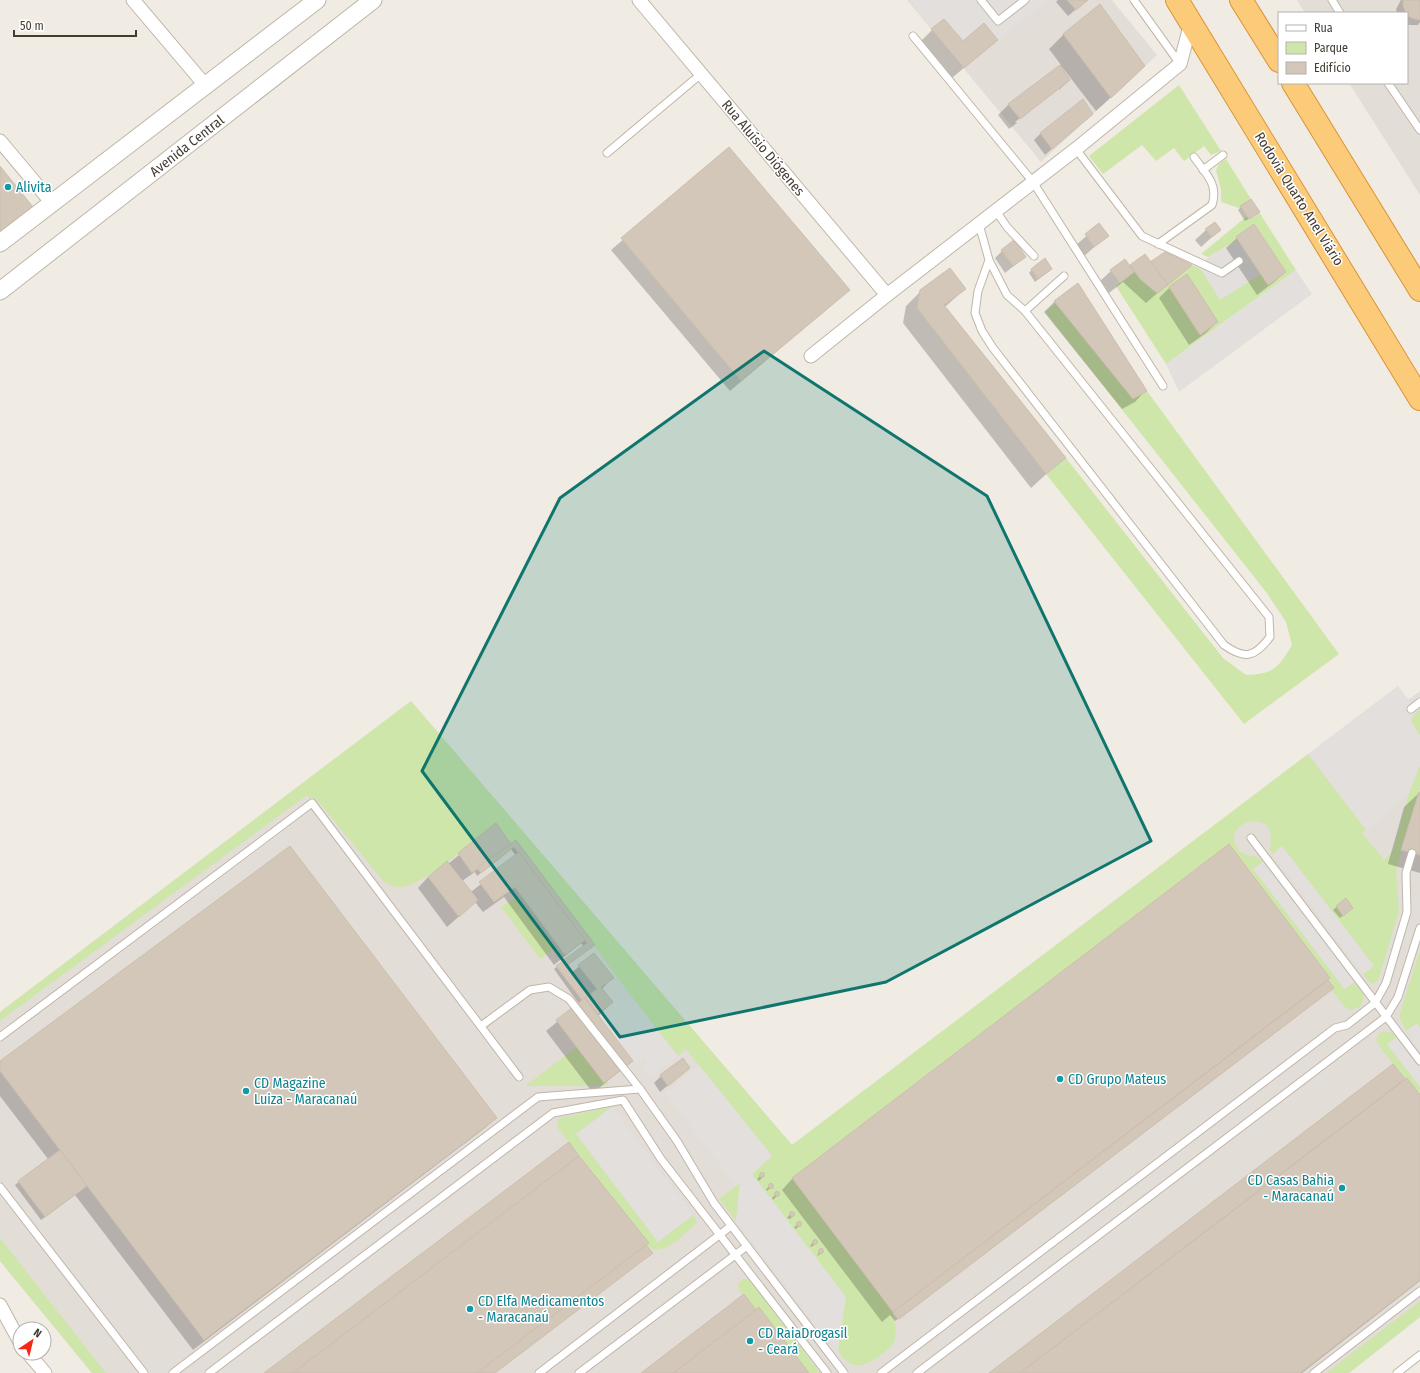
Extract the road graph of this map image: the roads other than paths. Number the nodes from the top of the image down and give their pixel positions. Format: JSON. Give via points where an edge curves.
{"nodes":[{"id":1,"x":133,"y":0,"type":"edge"},
{"id":2,"x":317,"y":0,"type":"edge"},
{"id":3,"x":373,"y":0,"type":"edge"},
{"id":4,"x":639,"y":0,"type":"edge"},
{"id":5,"x":981,"y":0,"type":"edge"},
{"id":6,"x":1025,"y":0,"type":"edge"},
{"id":7,"x":1134,"y":0,"type":"edge"},
{"id":8,"x":1177,"y":0,"type":"edge"},
{"id":9,"x":1241,"y":0,"type":"edge"},
{"id":10,"x":1332,"y":0,"type":"edge"},
{"id":11,"x":1339,"y":12,"type":"edge"},
{"id":12,"x":1191,"y":23,"type":"junction"},
{"id":13,"x":913,"y":36,"type":"dead end"},
{"id":14,"x":1278,"y":59,"type":"edge"},
{"id":15,"x":1180,"y":64,"type":"junction"},
{"id":16,"x":701,"y":74,"type":"junction"},
{"id":17,"x":1293,"y":84,"type":"edge"},
{"id":18,"x":1389,"y":84,"type":"edge"},
{"id":19,"x":205,"y":85,"type":"junction"},
{"id":20,"x":1420,"y":130,"type":"edge"},
{"id":21,"x":0,"y":141,"type":"edge"},
{"id":22,"x":1076,"y":149,"type":"junction"},
{"id":23,"x":607,"y":153,"type":"dead end"},
{"id":24,"x":1223,"y":155,"type":"dead end"},
{"id":25,"x":1194,"y":157,"type":"dead end"},
{"id":26,"x":1203,"y":170,"type":"junction"},
{"id":27,"x":1034,"y":182,"type":"junction"},
{"id":28,"x":52,"y":203,"type":"junction"},
{"id":29,"x":996,"y":211,"type":"junction"},
{"id":30,"x":979,"y":224,"type":"junction"},
{"id":31,"x":0,"y":243,"type":"edge"},
{"id":32,"x":1158,"y":244,"type":"junction"},
{"id":33,"x":1034,"y":256,"type":"dead end"},
{"id":34,"x":989,"y":260,"type":"junction"},
{"id":35,"x":1239,"y":261,"type":"dead end"},
{"id":36,"x":1064,"y":276,"type":"dead end"},
{"id":37,"x":1420,"y":290,"type":"edge"},
{"id":38,"x":0,"y":291,"type":"edge"},
{"id":39,"x":887,"y":295,"type":"junction"},
{"id":40,"x":1024,"y":311,"type":"junction"},
{"id":41,"x":811,"y":356,"type":"dead end"},
{"id":42,"x":1163,"y":386,"type":"dead end"},
{"id":43,"x":1420,"y":399,"type":"edge"},
{"id":44,"x":1420,"y":702,"type":"edge"},
{"id":45,"x":1411,"y":709,"type":"dead end"},
{"id":46,"x":1251,"y":838,"type":"dead end"},
{"id":47,"x":1412,"y":853,"type":"dead end"},
{"id":48,"x":1420,"y":928,"type":"edge"},
{"id":49,"x":1375,"y":1003,"type":"junction"},
{"id":50,"x":1386,"y":1017,"type":"junction"},
{"id":51,"x":481,"y":1026,"type":"junction"},
{"id":52,"x":0,"y":1037,"type":"edge"},
{"id":53,"x":1420,"y":1061,"type":"edge"},
{"id":54,"x":519,"y":1077,"type":"dead end"},
{"id":55,"x":640,"y":1089,"type":"junction"},
{"id":56,"x":0,"y":1187,"type":"edge"},
{"id":57,"x":731,"y":1226,"type":"junction"},
{"id":58,"x":720,"y":1234,"type":"junction"},
{"id":59,"x":747,"y":1246,"type":"junction"},
{"id":60,"x":735,"y":1255,"type":"junction"},
{"id":61,"x":1420,"y":1291,"type":"edge"},
{"id":62,"x":0,"y":1305,"type":"edge"},
{"id":63,"x":12,"y":1327,"type":"edge"},
{"id":64,"x":1420,"y":1355,"type":"edge"},
{"id":65,"x":35,"y":1361,"type":"edge"},
{"id":66,"x":45,"y":1373,"type":"edge"},
{"id":67,"x":144,"y":1373,"type":"edge"},
{"id":68,"x":173,"y":1373,"type":"edge"},
{"id":69,"x":209,"y":1373,"type":"edge"},
{"id":70,"x":539,"y":1373,"type":"edge"},
{"id":71,"x":579,"y":1373,"type":"edge"},
{"id":72,"x":827,"y":1373,"type":"edge"},
{"id":73,"x":844,"y":1373,"type":"edge"},
{"id":74,"x":881,"y":1373,"type":"edge"},
{"id":75,"x":917,"y":1373,"type":"edge"},
{"id":76,"x":1314,"y":1373,"type":"edge"},
{"id":77,"x":1397,"y":1373,"type":"edge"}],
"edges":[{"from":1,"to":19,"type":"street"},
{"from":2,"to":19,"type":"street"},
{"from":3,"to":38,"type":"street","name":"Avenida Central"},
{"from":4,"to":16,"type":"street","name":"Rua Aluísio Diógenes"},
{"from":5,"to":6,"type":"lane","via":[[998,21]]},
{"from":7,"to":15,"type":"lane"},
{"from":8,"to":12,"type":"highway","name":"Rodovia Quarto Anel Viário"},
{"from":9,"to":14,"type":"highway"},
{"from":10,"to":11,"type":"lane"},
{"from":12,"to":15,"type":"street"},
{"from":12,"to":43,"type":"highway","name":"Rodovia Quarto Anel Viário"},
{"from":13,"to":27,"type":"lane"},
{"from":15,"to":22,"type":"street"},
{"from":16,"to":23,"type":"lane"},
{"from":16,"to":39,"type":"street","name":"Rua Aluísio Diógenes"},
{"from":17,"to":37,"type":"highway"},
{"from":18,"to":20,"type":"lane"},
{"from":19,"to":28,"type":"street"},
{"from":21,"to":28,"type":"street"},
{"from":22,"to":27,"type":"street"},
{"from":22,"to":32,"type":"lane","via":[[1142,236]]},
{"from":24,"to":26,"type":"lane"},
{"from":25,"to":26,"type":"lane"},
{"from":26,"to":32,"type":"lane","via":[[1213,184],[1215,195],[1212,205]]},
{"from":27,"to":29,"type":"street"},
{"from":27,"to":42,"type":"lane"},
{"from":28,"to":31,"type":"street"},
{"from":29,"to":30,"type":"street"},
{"from":29,"to":33,"type":"lane","via":[[1006,226]]},
{"from":30,"to":34,"type":"lane"},
{"from":30,"to":39,"type":"street"},
{"from":32,"to":35,"type":"lane","via":[[1222,273]]},
{"from":34,"to":40,"type":"lane","via":[[1007,295]]},
{"from":34,"to":40,"type":"lane","via":[[978,292],[975,313],[982,331],[993,348],[1224,645],[1237,654],[1252,654],[1263,647],[1270,637],[1269,617]]},
{"from":36,"to":40,"type":"lane"},
{"from":39,"to":41,"type":"street"},
{"from":44,"to":45,"type":"lane"},
{"from":46,"to":49,"type":"lane"},
{"from":47,"to":49,"type":"lane","via":[[1406,873],[1407,912],[1386,983]]},
{"from":48,"to":50,"type":"lane","via":[[1398,997]]},
{"from":49,"to":50,"type":"lane"},
{"from":49,"to":74,"type":"lane","via":[[1347,1025],[1335,1028]]},
{"from":50,"to":53,"type":"lane"},
{"from":50,"to":75,"type":"lane"},
{"from":51,"to":52,"type":"lane","via":[[312,803]]},
{"from":51,"to":54,"type":"lane"},
{"from":51,"to":55,"type":"lane","via":[[530,990],[549,987],[569,999]]},
{"from":55,"to":57,"type":"lane","via":[[677,1141],[714,1203]]},
{"from":55,"to":68,"type":"lane","via":[[538,1097]]},
{"from":56,"to":67,"type":"lane"},
{"from":57,"to":58,"type":"lane"},
{"from":57,"to":59,"type":"lane"},
{"from":58,"to":60,"type":"lane"},
{"from":58,"to":69,"type":"lane","via":[[661,1159],[623,1100],[552,1113]]},
{"from":58,"to":70,"type":"lane"},
{"from":59,"to":60,"type":"lane"},
{"from":59,"to":73,"type":"lane"},
{"from":60,"to":71,"type":"lane"},
{"from":60,"to":72,"type":"lane"},
{"from":61,"to":76,"type":"lane"},
{"from":62,"to":63,"type":"street"},
{"from":64,"to":77,"type":"lane"},
{"from":65,"to":66,"type":"street"}]}
